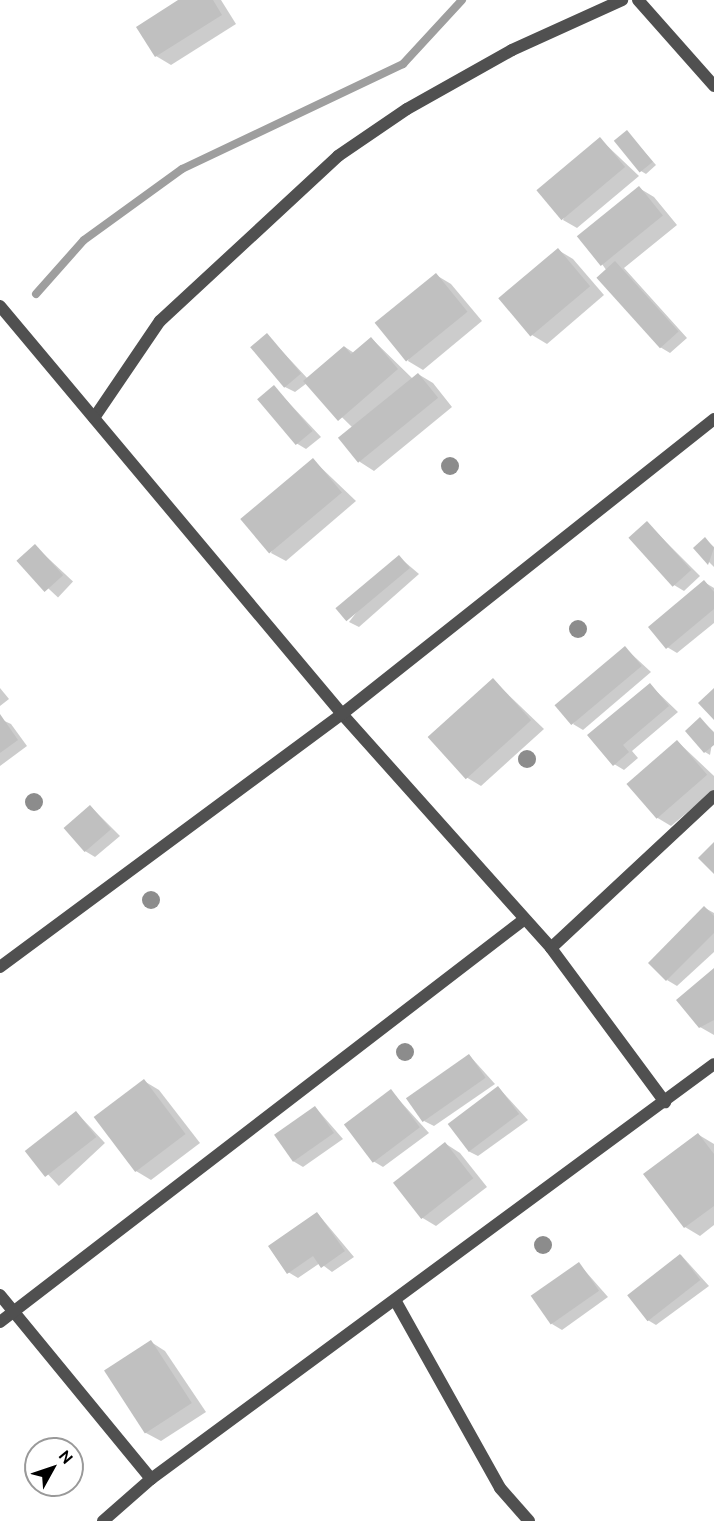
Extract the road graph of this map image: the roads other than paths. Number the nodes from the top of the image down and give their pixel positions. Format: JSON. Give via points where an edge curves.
{"nodes":[{"id":1,"x":622,"y":0,"type":"edge"},
{"id":2,"x":638,"y":0,"type":"edge"},
{"id":3,"x":714,"y":86,"type":"edge"},
{"id":4,"x":0,"y":306,"type":"edge"},
{"id":5,"x":94,"y":418,"type":"junction"},
{"id":6,"x":714,"y":419,"type":"edge"},
{"id":7,"x":342,"y":714,"type":"junction"},
{"id":8,"x":714,"y":796,"type":"edge"},
{"id":9,"x":522,"y":921,"type":"junction"},
{"id":10,"x":551,"y":948,"type":"junction"},
{"id":11,"x":0,"y":967,"type":"edge"},
{"id":12,"x":714,"y":1064,"type":"edge"},
{"id":13,"x":665,"y":1102,"type":"junction"},
{"id":14,"x":0,"y":1294,"type":"edge"},
{"id":15,"x":395,"y":1300,"type":"junction"},
{"id":16,"x":13,"y":1312,"type":"junction"},
{"id":17,"x":0,"y":1322,"type":"edge"},
{"id":18,"x":151,"y":1479,"type":"junction"},
{"id":19,"x":103,"y":1521,"type":"edge"},
{"id":20,"x":528,"y":1521,"type":"edge"}],
"edges":[{"from":1,"to":5,"type":"street","via":[[512,50],[407,109],[338,156],[160,321]]},
{"from":2,"to":3,"type":"street"},
{"from":4,"to":5,"type":"street"},
{"from":5,"to":7,"type":"street"},
{"from":6,"to":7,"type":"street"},
{"from":7,"to":9,"type":"street"},
{"from":7,"to":11,"type":"street"},
{"from":8,"to":10,"type":"street"},
{"from":9,"to":10,"type":"street"},
{"from":9,"to":16,"type":"street"},
{"from":10,"to":13,"type":"street"},
{"from":12,"to":13,"type":"street"},
{"from":13,"to":15,"type":"street"},
{"from":14,"to":16,"type":"street"},
{"from":15,"to":18,"type":"street"},
{"from":15,"to":20,"type":"street","via":[[500,1488]]},
{"from":16,"to":17,"type":"street"},
{"from":16,"to":18,"type":"street"},
{"from":18,"to":19,"type":"street"}]}
